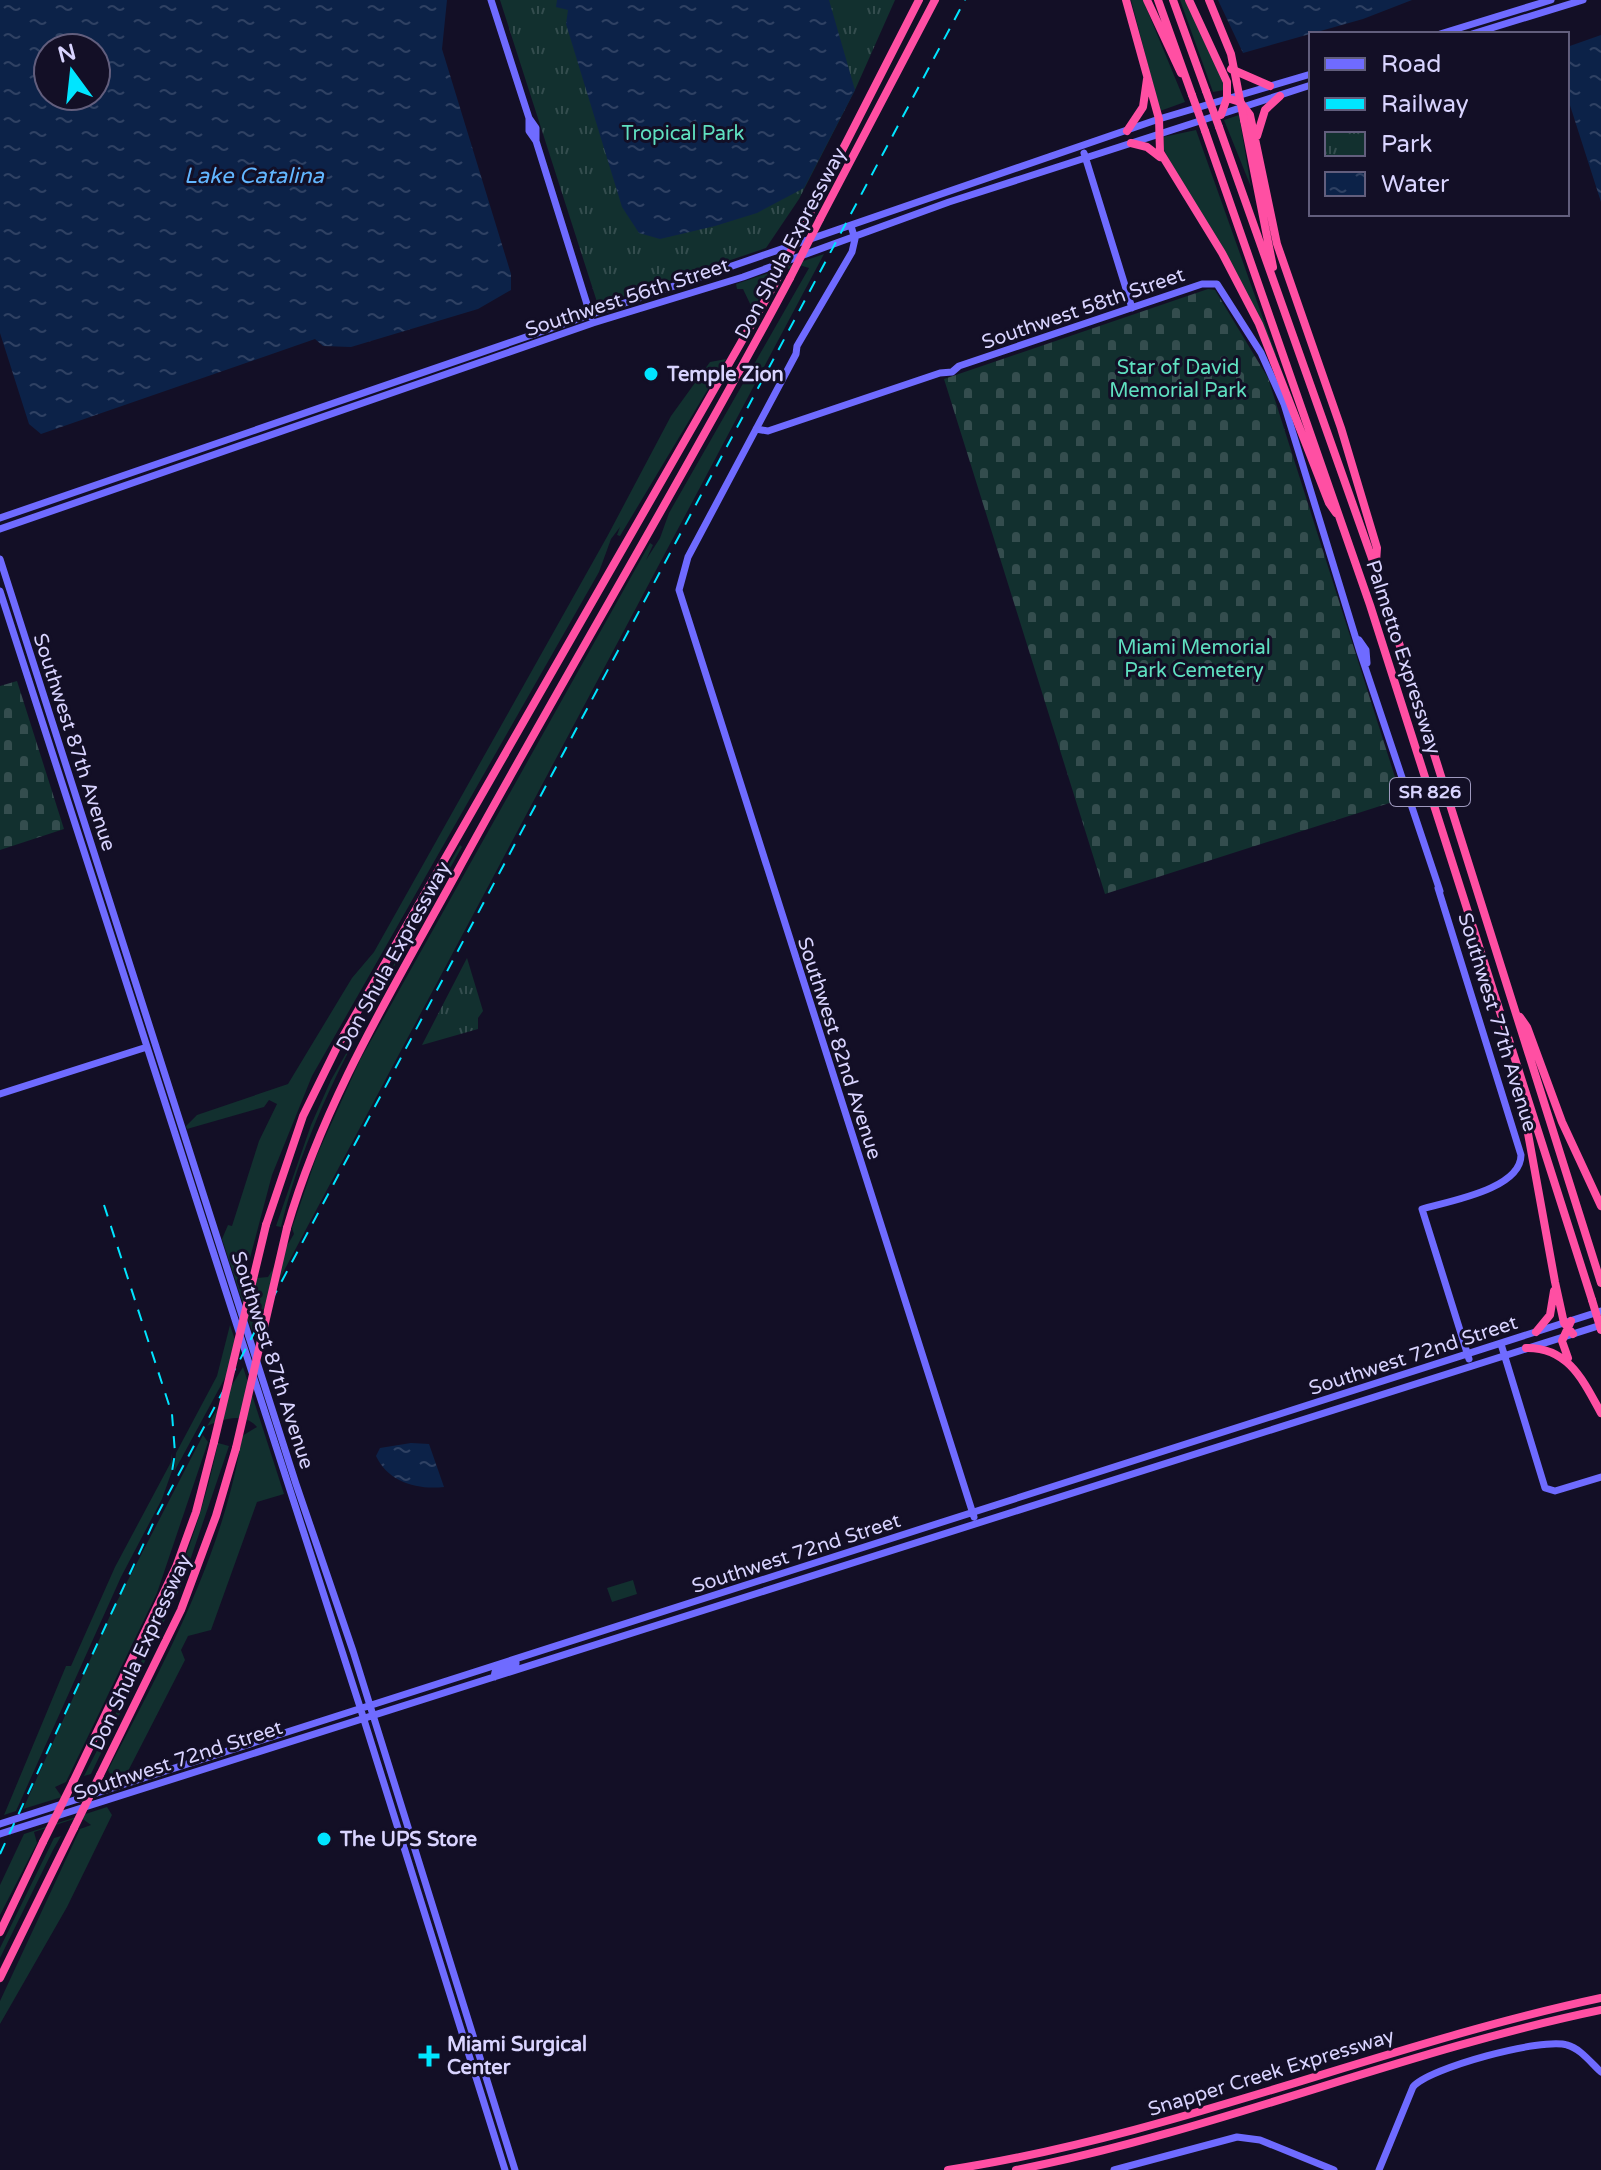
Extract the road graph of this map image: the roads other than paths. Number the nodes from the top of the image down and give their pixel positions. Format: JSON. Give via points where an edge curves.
{"nodes":[{"id":1,"x":491,"y":0,"type":"edge"},
{"id":2,"x":919,"y":0,"type":"edge"},
{"id":3,"x":935,"y":0,"type":"edge"},
{"id":4,"x":1126,"y":0,"type":"edge"},
{"id":5,"x":1147,"y":0,"type":"edge"},
{"id":6,"x":1158,"y":0,"type":"edge"},
{"id":7,"x":1173,"y":0,"type":"edge"},
{"id":8,"x":1189,"y":0,"type":"edge"},
{"id":9,"x":1209,"y":0,"type":"edge"},
{"id":10,"x":1551,"y":0,"type":"edge"},
{"id":11,"x":1583,"y":0,"type":"edge"},
{"id":12,"x":1447,"y":32,"type":"edge"},
{"id":13,"x":1479,"y":32,"type":"edge"},
{"id":14,"x":1215,"y":53,"type":"junction"},
{"id":15,"x":1309,"y":75,"type":"edge"},
{"id":16,"x":1147,"y":78,"type":"junction"},
{"id":17,"x":1186,"y":80,"type":"junction"},
{"id":18,"x":1270,"y":86,"type":"junction"},
{"id":19,"x":1309,"y":86,"type":"edge"},
{"id":20,"x":1280,"y":96,"type":"junction"},
{"id":21,"x":1227,"y":98,"type":"junction"},
{"id":22,"x":1246,"y":107,"type":"junction"},
{"id":23,"x":1221,"y":115,"type":"junction"},
{"id":24,"x":1159,"y":119,"type":"junction"},
{"id":25,"x":1127,"y":131,"type":"junction"},
{"id":26,"x":1159,"y":134,"type":"junction"},
{"id":27,"x":1255,"y":141,"type":"junction"},
{"id":28,"x":1131,"y":143,"type":"junction"},
{"id":29,"x":1082,"y":147,"type":"junction"},
{"id":30,"x":1085,"y":157,"type":"junction"},
{"id":31,"x":1164,"y":161,"type":"junction"},
{"id":32,"x":851,"y":226,"type":"junction"},
{"id":33,"x":855,"y":239,"type":"junction"},
{"id":34,"x":1273,"y":276,"type":"junction"},
{"id":35,"x":1217,"y":284,"type":"joint"},
{"id":36,"x":1132,"y":308,"type":"junction"},
{"id":37,"x":592,"y":319,"type":"junction"},
{"id":38,"x":756,"y":429,"type":"junction"},
{"id":39,"x":164,"y":465,"type":"junction"},
{"id":40,"x":0,"y":518,"type":"edge"},
{"id":41,"x":1342,"y":520,"type":"junction"},
{"id":42,"x":0,"y":529,"type":"edge"},
{"id":43,"x":0,"y":559,"type":"edge"},
{"id":44,"x":1375,"y":567,"type":"junction"},
{"id":45,"x":0,"y":591,"type":"edge"},
{"id":46,"x":62,"y":754,"type":"junction"},
{"id":47,"x":53,"y":757,"type":"junction"},
{"id":48,"x":78,"y":805,"type":"junction"},
{"id":49,"x":69,"y":808,"type":"junction"},
{"id":50,"x":86,"y":828,"type":"junction"},
{"id":51,"x":76,"y":831,"type":"junction"},
{"id":52,"x":101,"y":874,"type":"junction"},
{"id":53,"x":91,"y":877,"type":"junction"},
{"id":54,"x":127,"y":957,"type":"junction"},
{"id":55,"x":117,"y":960,"type":"junction"},
{"id":56,"x":1515,"y":1010,"type":"junction"},
{"id":57,"x":148,"y":1024,"type":"junction"},
{"id":58,"x":139,"y":1027,"type":"junction"},
{"id":59,"x":155,"y":1045,"type":"junction"},
{"id":60,"x":145,"y":1048,"type":"junction"},
{"id":61,"x":1517,"y":1064,"type":"junction"},
{"id":62,"x":0,"y":1094,"type":"edge"},
{"id":63,"x":1601,"y":1206,"type":"edge"},
{"id":64,"x":226,"y":1267,"type":"junction"},
{"id":65,"x":217,"y":1270,"type":"junction"},
{"id":66,"x":1555,"y":1282,"type":"junction"},
{"id":67,"x":1601,"y":1283,"type":"edge"},
{"id":68,"x":1601,"y":1311,"type":"edge"},
{"id":69,"x":1569,"y":1326,"type":"junction"},
{"id":70,"x":1601,"y":1328,"type":"edge"},
{"id":71,"x":1536,"y":1332,"type":"junction"},
{"id":72,"x":1562,"y":1337,"type":"junction"},
{"id":73,"x":1501,"y":1344,"type":"junction"},
{"id":74,"x":1526,"y":1348,"type":"junction"},
{"id":75,"x":1504,"y":1355,"type":"junction"},
{"id":76,"x":1468,"y":1356,"type":"junction"},
{"id":77,"x":1569,"y":1363,"type":"junction"},
{"id":78,"x":1471,"y":1365,"type":"junction"},
{"id":79,"x":1386,"y":1382,"type":"junction"},
{"id":80,"x":1389,"y":1391,"type":"junction"},
{"id":81,"x":1601,"y":1413,"type":"edge"},
{"id":82,"x":274,"y":1415,"type":"junction"},
{"id":83,"x":265,"y":1418,"type":"junction"},
{"id":84,"x":1601,"y":1477,"type":"edge"},
{"id":85,"x":296,"y":1484,"type":"junction"},
{"id":86,"x":290,"y":1496,"type":"junction"},
{"id":87,"x":972,"y":1514,"type":"junction"},
{"id":88,"x":976,"y":1522,"type":"junction"},
{"id":89,"x":668,"y":1611,"type":"junction"},
{"id":90,"x":671,"y":1620,"type":"junction"},
{"id":91,"x":516,"y":1659,"type":"junction"},
{"id":92,"x":494,"y":1677,"type":"junction"},
{"id":93,"x":370,"y":1704,"type":"junction"},
{"id":94,"x":360,"y":1707,"type":"junction"},
{"id":95,"x":373,"y":1716,"type":"junction"},
{"id":96,"x":363,"y":1718,"type":"junction"},
{"id":97,"x":279,"y":1734,"type":"junction"},
{"id":98,"x":282,"y":1744,"type":"junction"},
{"id":99,"x":224,"y":1752,"type":"junction"},
{"id":100,"x":228,"y":1762,"type":"junction"},
{"id":101,"x":146,"y":1778,"type":"junction"},
{"id":102,"x":148,"y":1787,"type":"junction"},
{"id":103,"x":397,"y":1798,"type":"junction"},
{"id":104,"x":388,"y":1801,"type":"junction"},
{"id":105,"x":0,"y":1824,"type":"edge"},
{"id":106,"x":0,"y":1834,"type":"edge"},
{"id":107,"x":426,"y":1890,"type":"junction"},
{"id":108,"x":418,"y":1896,"type":"junction"},
{"id":109,"x":0,"y":1932,"type":"edge"},
{"id":110,"x":433,"y":1945,"type":"junction"},
{"id":111,"x":445,"y":1952,"type":"junction"},
{"id":112,"x":0,"y":1978,"type":"edge"},
{"id":113,"x":1601,"y":1998,"type":"edge"},
{"id":114,"x":461,"y":2004,"type":"junction"},
{"id":115,"x":452,"y":2007,"type":"junction"},
{"id":116,"x":1601,"y":2010,"type":"edge"},
{"id":117,"x":1601,"y":2072,"type":"edge"},
{"id":118,"x":485,"y":2075,"type":"junction"},
{"id":119,"x":476,"y":2078,"type":"junction"},
{"id":120,"x":505,"y":2170,"type":"edge"},
{"id":121,"x":515,"y":2170,"type":"edge"},
{"id":122,"x":948,"y":2170,"type":"edge"},
{"id":123,"x":1016,"y":2170,"type":"edge"},
{"id":124,"x":1114,"y":2170,"type":"edge"},
{"id":125,"x":1334,"y":2170,"type":"edge"},
{"id":126,"x":1379,"y":2170,"type":"edge"}],
"edges":[{"from":1,"to":37,"type":"main road"},
{"from":2,"to":109,"type":"highway","name":"Don Shula Expressway","bridge":true,"via":[[735,359],[337,1047],[303,1116],[266,1225],[196,1512],[176,1567]]},
{"from":3,"to":112,"type":"highway","name":"Don Shula Expressway","bridge":true,"via":[[744,365],[547,705],[323,1124],[287,1228],[236,1448],[196,1574]]},
{"from":4,"to":16,"type":"highway"},
{"from":5,"to":17,"type":"highway"},
{"from":6,"to":17,"type":"highway","name":"Palmetto Expressway","number":"SR 826"},
{"from":7,"to":34,"type":"highway","name":"Palmetto Expressway","number":"SR 826","bridge":true},
{"from":8,"to":14,"type":"highway"},
{"from":9,"to":34,"type":"highway","bridge":true,"via":[[1231,54]]},
{"from":10,"to":12,"type":"main road"},
{"from":11,"to":13,"type":"main road"},
{"from":14,"to":18,"type":"highway","via":[[1239,76]]},
{"from":14,"to":21,"type":"highway","via":[[1227,82]]},
{"from":15,"to":18,"type":"main road","name":"Southwest 56th Street"},
{"from":16,"to":24,"type":"highway"},
{"from":16,"to":25,"type":"highway","via":[[1143,107]]},
{"from":17,"to":41,"type":"highway","name":"Palmetto Expressway","number":"SR 826","bridge":true},
{"from":18,"to":21,"type":"main road","name":"Southwest 56th Street"},
{"from":19,"to":20,"type":"main road","name":"Southwest 56th Street"},
{"from":20,"to":22,"type":"main road","name":"Southwest 56th Street"},
{"from":20,"to":27,"type":"highway","via":[[1262,116]]},
{"from":21,"to":22,"type":"highway"},
{"from":21,"to":23,"type":"highway"},
{"from":21,"to":24,"type":"main road","name":"Southwest 56th Street"},
{"from":22,"to":23,"type":"main road","name":"Southwest 56th Street"},
{"from":22,"to":27,"type":"highway"},
{"from":23,"to":26,"type":"main road","name":"Southwest 56th Street"},
{"from":24,"to":25,"type":"main road","name":"Southwest 56th Street"},
{"from":24,"to":26,"type":"highway"},
{"from":25,"to":29,"type":"main road","name":"Southwest 56th Street"},
{"from":26,"to":28,"type":"main road","name":"Southwest 56th Street"},
{"from":26,"to":31,"type":"highway"},
{"from":27,"to":44,"type":"highway","via":[[1273,232],[1356,478],[1377,548]]},
{"from":28,"to":30,"type":"main road","name":"Southwest 56th Street"},
{"from":28,"to":31,"type":"highway"},
{"from":29,"to":30,"type":"main road"},
{"from":29,"to":32,"type":"main road","name":"Southwest 56th Street"},
{"from":30,"to":33,"type":"main road","name":"Southwest 56th Street"},
{"from":30,"to":36,"type":"main road"},
{"from":31,"to":41,"type":"highway","via":[[1248,302],[1329,503]]},
{"from":32,"to":33,"type":"main road"},
{"from":32,"to":37,"type":"main road","name":"Southwest 56th Street"},
{"from":33,"to":37,"type":"main road","name":"Southwest 56th Street"},
{"from":33,"to":38,"type":"main road"},
{"from":34,"to":44,"type":"highway","name":"Palmetto Expressway","number":"SR 826"},
{"from":35,"to":36,"type":"main road","name":"Southwest 58th Street","via":[[1202,284]]},
{"from":35,"to":76,"type":"main road","name":"Southwest 77th Avenue","via":[[1261,353],[1280,396],[1366,650],[1517,1135],[1521,1164],[1515,1176],[1422,1209]]},
{"from":36,"to":38,"type":"main road","name":"Southwest 58th Street","via":[[765,432]]},
{"from":37,"to":39,"type":"main road","name":"Southwest 56th Street"},
{"from":38,"to":87,"type":"main road","name":"Southwest 82nd Avenue","via":[[688,557],[679,583],[682,603]]},
{"from":39,"to":40,"type":"main road","name":"Southwest 56th Street"},
{"from":39,"to":42,"type":"main road","name":"Southwest 56th Street"},
{"from":41,"to":61,"type":"highway","name":"Palmetto Expressway","number":"SR 826"},
{"from":43,"to":46,"type":"main road","name":"Southwest 87th Avenue"},
{"from":44,"to":56,"type":"highway","name":"Palmetto Expressway","number":"SR 826"},
{"from":45,"to":47,"type":"main road","name":"Southwest 87th Avenue"},
{"from":46,"to":47,"type":"main road"},
{"from":46,"to":48,"type":"main road","name":"Southwest 87th Avenue"},
{"from":47,"to":49,"type":"main road","name":"Southwest 87th Avenue"},
{"from":48,"to":49,"type":"main road"},
{"from":48,"to":50,"type":"main road","name":"Southwest 87th Avenue"},
{"from":49,"to":51,"type":"main road","name":"Southwest 87th Avenue"},
{"from":50,"to":51,"type":"main road"},
{"from":50,"to":52,"type":"main road","name":"Southwest 87th Avenue"},
{"from":51,"to":53,"type":"main road","name":"Southwest 87th Avenue"},
{"from":52,"to":53,"type":"main road"},
{"from":52,"to":54,"type":"main road","name":"Southwest 87th Avenue"},
{"from":53,"to":55,"type":"main road","name":"Southwest 87th Avenue"},
{"from":54,"to":55,"type":"main road"},
{"from":54,"to":57,"type":"main road","name":"Southwest 87th Avenue"},
{"from":55,"to":58,"type":"main road","name":"Southwest 87th Avenue"},
{"from":56,"to":63,"type":"highway","via":[[1527,1027]]},
{"from":56,"to":67,"type":"highway","name":"Palmetto Expressway","number":"SR 826"},
{"from":57,"to":58,"type":"main road"},
{"from":57,"to":59,"type":"main road","name":"Southwest 87th Avenue"},
{"from":58,"to":60,"type":"main road","name":"Southwest 87th Avenue"},
{"from":59,"to":60,"type":"main road"},
{"from":59,"to":64,"type":"main road","name":"Southwest 87th Avenue"},
{"from":60,"to":62,"type":"main road"},
{"from":60,"to":65,"type":"main road","name":"Southwest 87th Avenue"},
{"from":61,"to":66,"type":"highway"},
{"from":61,"to":70,"type":"highway","name":"Palmetto Expressway","number":"SR 826","bridge":true},
{"from":64,"to":65,"type":"main road"},
{"from":64,"to":82,"type":"main road","name":"Southwest 87th Avenue"},
{"from":65,"to":83,"type":"main road","name":"Southwest 87th Avenue"},
{"from":66,"to":69,"type":"highway"},
{"from":66,"to":71,"type":"highway","via":[[1552,1311]]},
{"from":68,"to":69,"type":"main road","name":"Southwest 72nd Street"},
{"from":69,"to":70,"type":"main road","name":"Southwest 72nd Street"},
{"from":69,"to":71,"type":"main road","name":"Southwest 72nd Street"},
{"from":69,"to":72,"type":"highway"},
{"from":71,"to":73,"type":"main road","name":"Southwest 72nd Street"},
{"from":72,"to":74,"type":"main road","name":"Southwest 72nd Street"},
{"from":72,"to":77,"type":"highway"},
{"from":73,"to":75,"type":"main road"},
{"from":73,"to":76,"type":"main road","name":"Southwest 72nd Street"},
{"from":74,"to":75,"type":"main road","name":"Southwest 72nd Street"},
{"from":74,"to":77,"type":"highway","via":[[1549,1349]]},
{"from":75,"to":78,"type":"main road","name":"Southwest 72nd Street"},
{"from":75,"to":84,"type":"main road","via":[[1548,1490]]},
{"from":76,"to":78,"type":"main road"},
{"from":76,"to":79,"type":"main road","name":"Southwest 72nd Street"},
{"from":77,"to":81,"type":"highway"},
{"from":78,"to":80,"type":"main road","name":"Southwest 72nd Street"},
{"from":79,"to":80,"type":"main road"},
{"from":79,"to":87,"type":"main road","name":"Southwest 72nd Street"},
{"from":80,"to":88,"type":"main road","name":"Southwest 72nd Street"},
{"from":82,"to":83,"type":"main road"},
{"from":82,"to":85,"type":"main road","name":"Southwest 87th Avenue"},
{"from":83,"to":86,"type":"main road","name":"Southwest 87th Avenue"},
{"from":85,"to":86,"type":"main road"},
{"from":85,"to":93,"type":"main road","name":"Southwest 87th Avenue"},
{"from":86,"to":94,"type":"main road","name":"Southwest 87th Avenue"},
{"from":87,"to":88,"type":"main road","name":"Southwest 82nd Avenue"},
{"from":87,"to":89,"type":"main road","name":"Southwest 72nd Street"},
{"from":88,"to":90,"type":"main road","name":"Southwest 72nd Street"},
{"from":89,"to":90,"type":"main road"},
{"from":89,"to":91,"type":"main road","name":"Southwest 72nd Street"},
{"from":90,"to":92,"type":"main road","name":"Southwest 72nd Street"},
{"from":91,"to":92,"type":"main road"},
{"from":91,"to":93,"type":"main road","name":"Southwest 72nd Street"},
{"from":92,"to":95,"type":"main road","name":"Southwest 72nd Street"},
{"from":93,"to":94,"type":"main road","name":"Southwest 72nd Street"},
{"from":93,"to":95,"type":"main road","name":"Southwest 87th Avenue"},
{"from":94,"to":96,"type":"main road","name":"Southwest 87th Avenue"},
{"from":94,"to":97,"type":"main road","name":"Southwest 72nd Street"},
{"from":95,"to":96,"type":"main road","name":"Southwest 72nd Street"},
{"from":95,"to":103,"type":"main road","name":"Southwest 87th Avenue"},
{"from":96,"to":98,"type":"main road","name":"Southwest 72nd Street"},
{"from":96,"to":104,"type":"main road","name":"Southwest 87th Avenue"},
{"from":97,"to":98,"type":"main road"},
{"from":97,"to":99,"type":"main road","name":"Southwest 72nd Street"},
{"from":98,"to":100,"type":"main road","name":"Southwest 72nd Street"},
{"from":99,"to":100,"type":"main road"},
{"from":99,"to":101,"type":"main road","name":"Southwest 72nd Street"},
{"from":100,"to":102,"type":"main road","name":"Southwest 72nd Street"},
{"from":101,"to":102,"type":"main road"},
{"from":101,"to":105,"type":"main road","name":"Southwest 72nd Street"},
{"from":102,"to":106,"type":"main road","name":"Southwest 72nd Street"},
{"from":103,"to":104,"type":"main road"},
{"from":103,"to":107,"type":"main road","name":"Southwest 87th Avenue"},
{"from":104,"to":108,"type":"main road","name":"Southwest 87th Avenue"},
{"from":107,"to":108,"type":"main road"},
{"from":107,"to":111,"type":"main road","name":"Southwest 87th Avenue"},
{"from":108,"to":110,"type":"main road","name":"Southwest 87th Avenue"},
{"from":110,"to":111,"type":"main road"},
{"from":110,"to":115,"type":"main road","name":"Southwest 87th Avenue"},
{"from":111,"to":114,"type":"main road","name":"Southwest 87th Avenue"},
{"from":113,"to":122,"type":"highway","name":"Snapper Creek Expressway","via":[[1429,2040],[1113,2136]]},
{"from":114,"to":115,"type":"main road"},
{"from":114,"to":118,"type":"main road","name":"Southwest 87th Avenue"},
{"from":115,"to":119,"type":"main road","name":"Southwest 87th Avenue"},
{"from":116,"to":123,"type":"highway","name":"Snapper Creek Expressway","via":[[1468,2041],[1117,2147]]},
{"from":117,"to":126,"type":"main road","via":[[1574,2047],[1561,2044],[1500,2054],[1419,2080]]},
{"from":118,"to":119,"type":"main road"},
{"from":118,"to":121,"type":"main road","name":"Southwest 87th Avenue"},
{"from":119,"to":120,"type":"main road","name":"Southwest 87th Avenue"},
{"from":124,"to":125,"type":"main road","via":[[1228,2137],[1254,2139]]}]}
